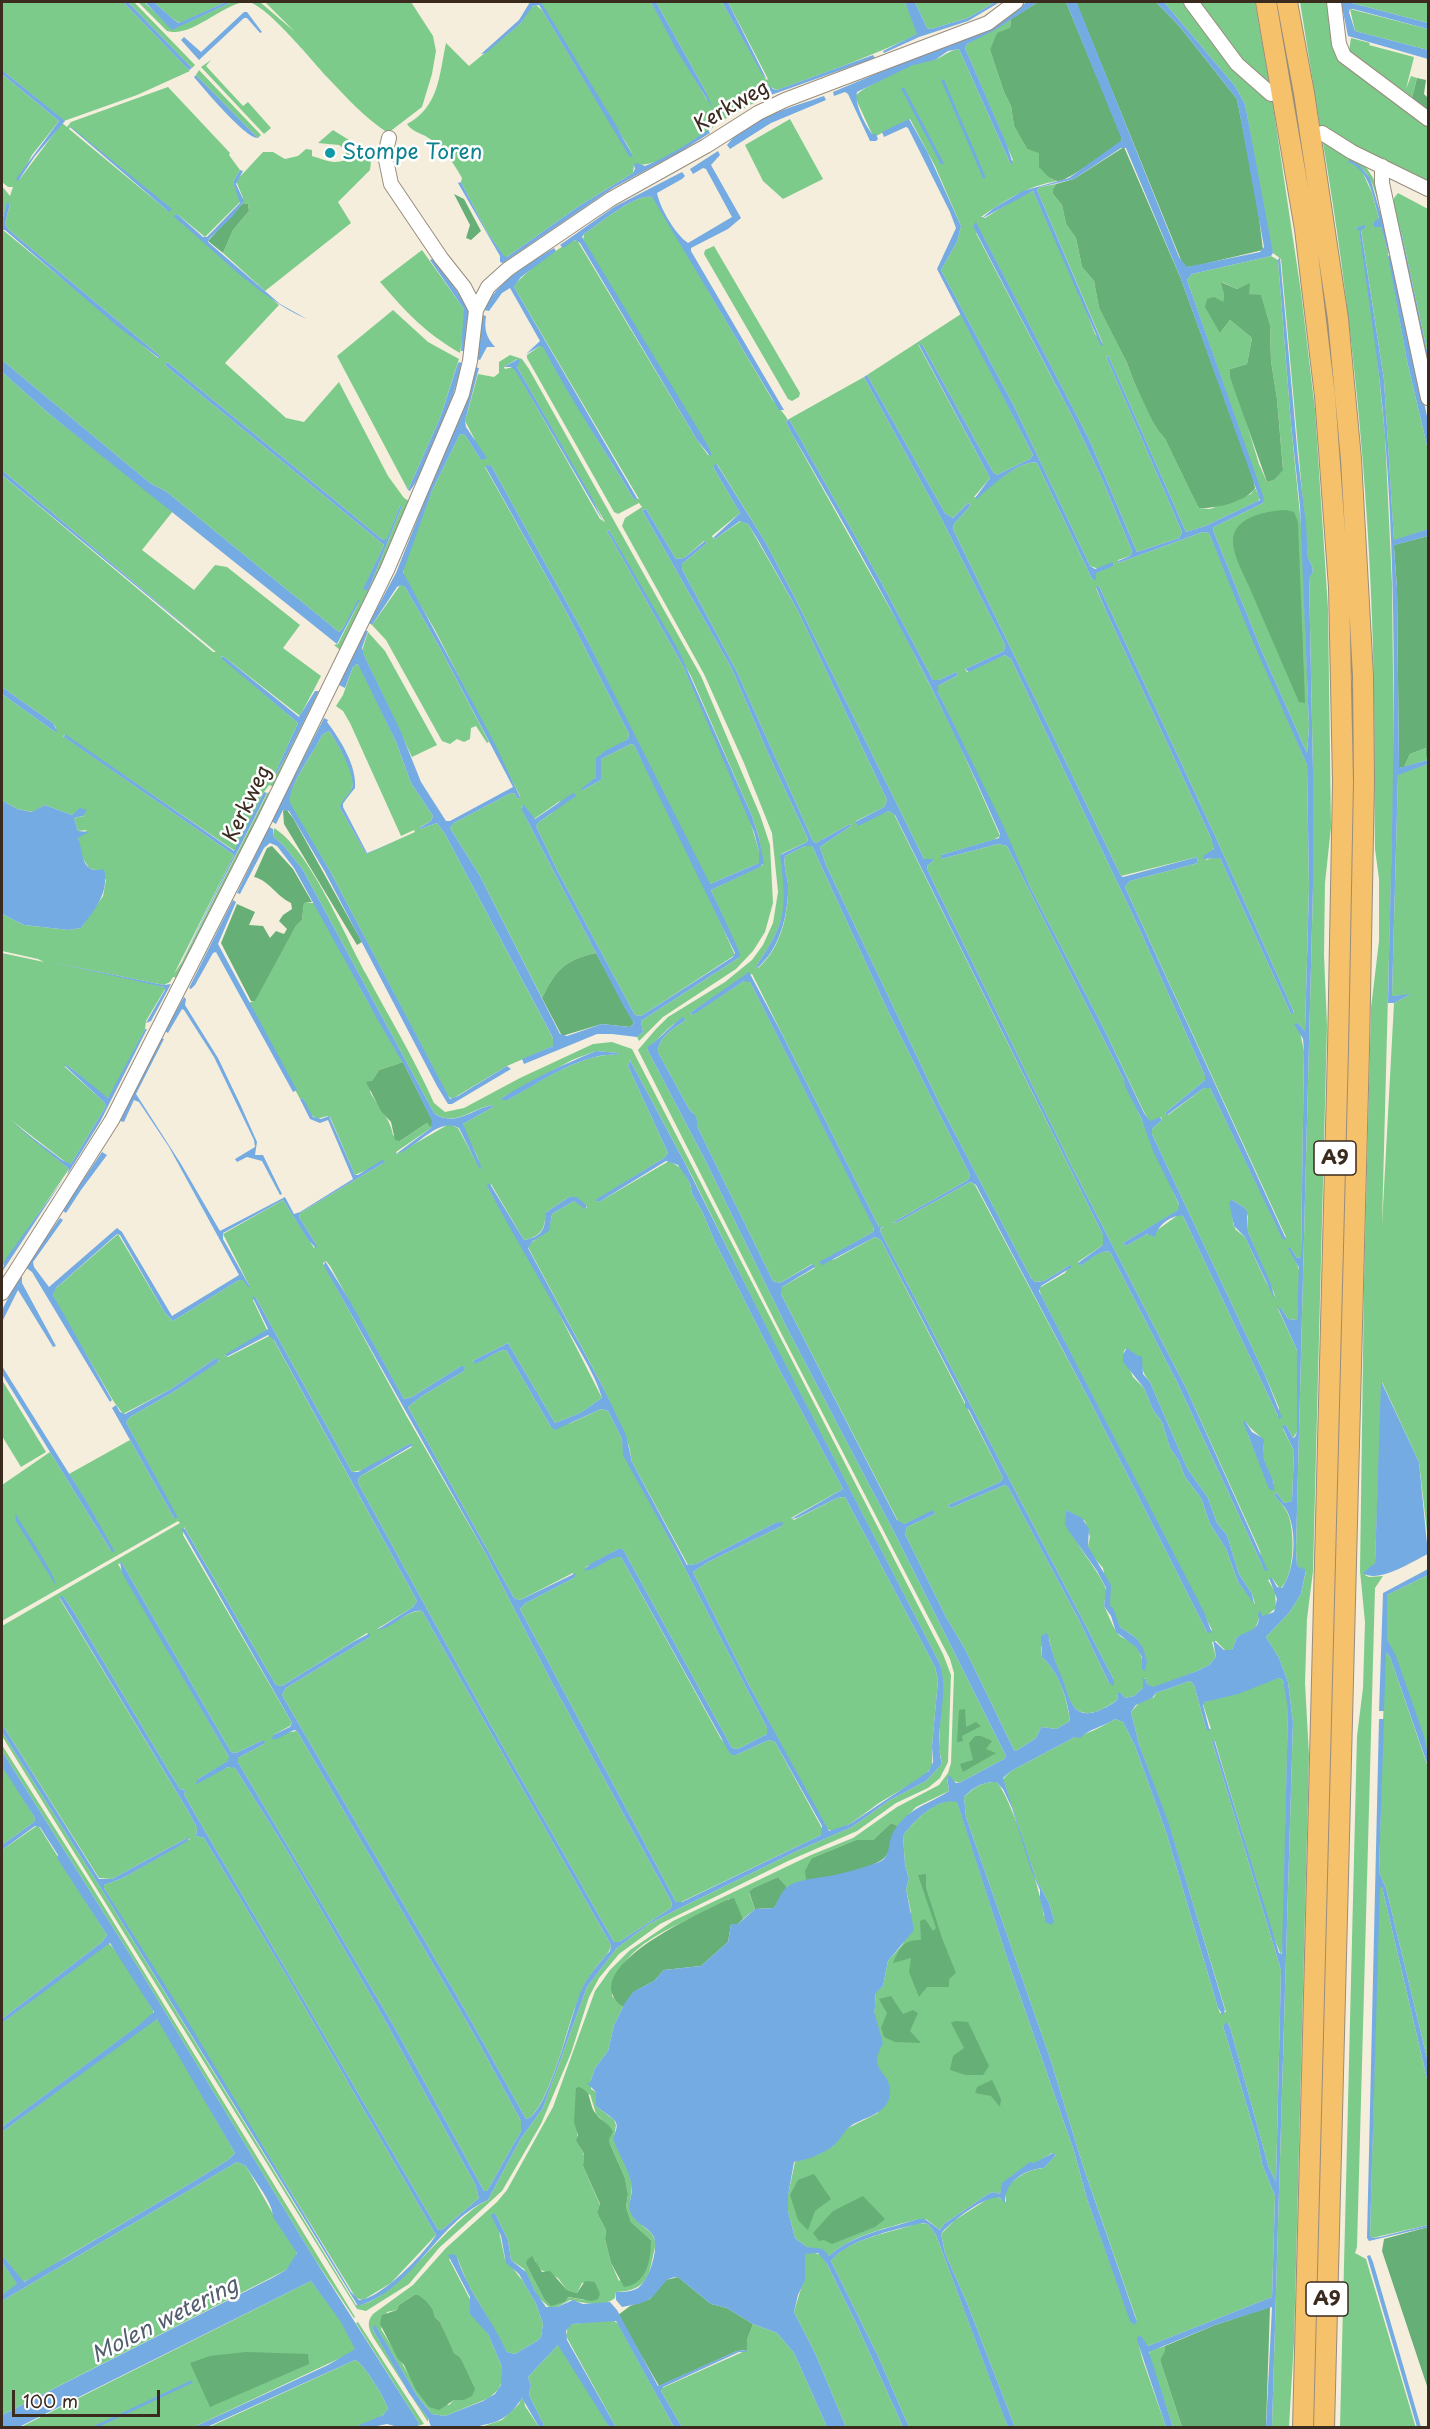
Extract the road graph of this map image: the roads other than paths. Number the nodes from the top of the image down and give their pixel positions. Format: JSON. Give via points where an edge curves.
{"nodes":[{"id":1,"x":1016,"y":2,"type":"edge"},
{"id":2,"x":1191,"y":2,"type":"edge"},
{"id":3,"x":1266,"y":2,"type":"edge"},
{"id":4,"x":1287,"y":2,"type":"edge"},
{"id":5,"x":1334,"y":2,"type":"edge"},
{"id":6,"x":1271,"y":94,"type":"dead end"},
{"id":7,"x":1428,"y":119,"type":"edge"},
{"id":8,"x":1322,"y":133,"type":"dead end"},
{"id":9,"x":389,"y":138,"type":"dead end"},
{"id":10,"x":1382,"y":166,"type":"junction"},
{"id":11,"x":1428,"y":189,"type":"edge"},
{"id":12,"x":464,"y":287,"type":"junction"},
{"id":13,"x":488,"y":287,"type":"junction"},
{"id":14,"x":476,"y":310,"type":"junction"},
{"id":15,"x":1428,"y":399,"type":"edge"},
{"id":16,"x":2,"y":1293,"type":"edge"},
{"id":17,"x":1303,"y":2427,"type":"edge"},
{"id":18,"x":1324,"y":2427,"type":"edge"}],
"edges":[{"from":1,"to":13,"type":"street","name":"Kerkweg","via":[[988,23],[758,113],[611,199],[508,269]]},
{"from":2,"to":6,"type":"street","via":[[1237,64]]},
{"from":3,"to":17,"type":"highway","number":"A9","via":[[1305,229],[1325,396],[1339,587],[1343,782]]},
{"from":4,"to":18,"type":"highway","number":"A9","via":[[1338,319],[1360,586],[1363,699],[1359,1050]]},
{"from":5,"to":7,"type":"street","via":[[1344,56]]},
{"from":8,"to":10,"type":"street"},
{"from":9,"to":12,"type":"street","via":[[385,155],[391,184]]},
{"from":10,"to":11,"type":"street"},
{"from":10,"to":15,"type":"street","via":[[1382,183]]},
{"from":12,"to":13,"type":"street"},
{"from":12,"to":14,"type":"street"},
{"from":13,"to":14,"type":"street","name":"Kerkweg"},
{"from":14,"to":16,"type":"street","name":"Kerkweg","via":[[462,394],[387,570],[112,1120]]}]}
